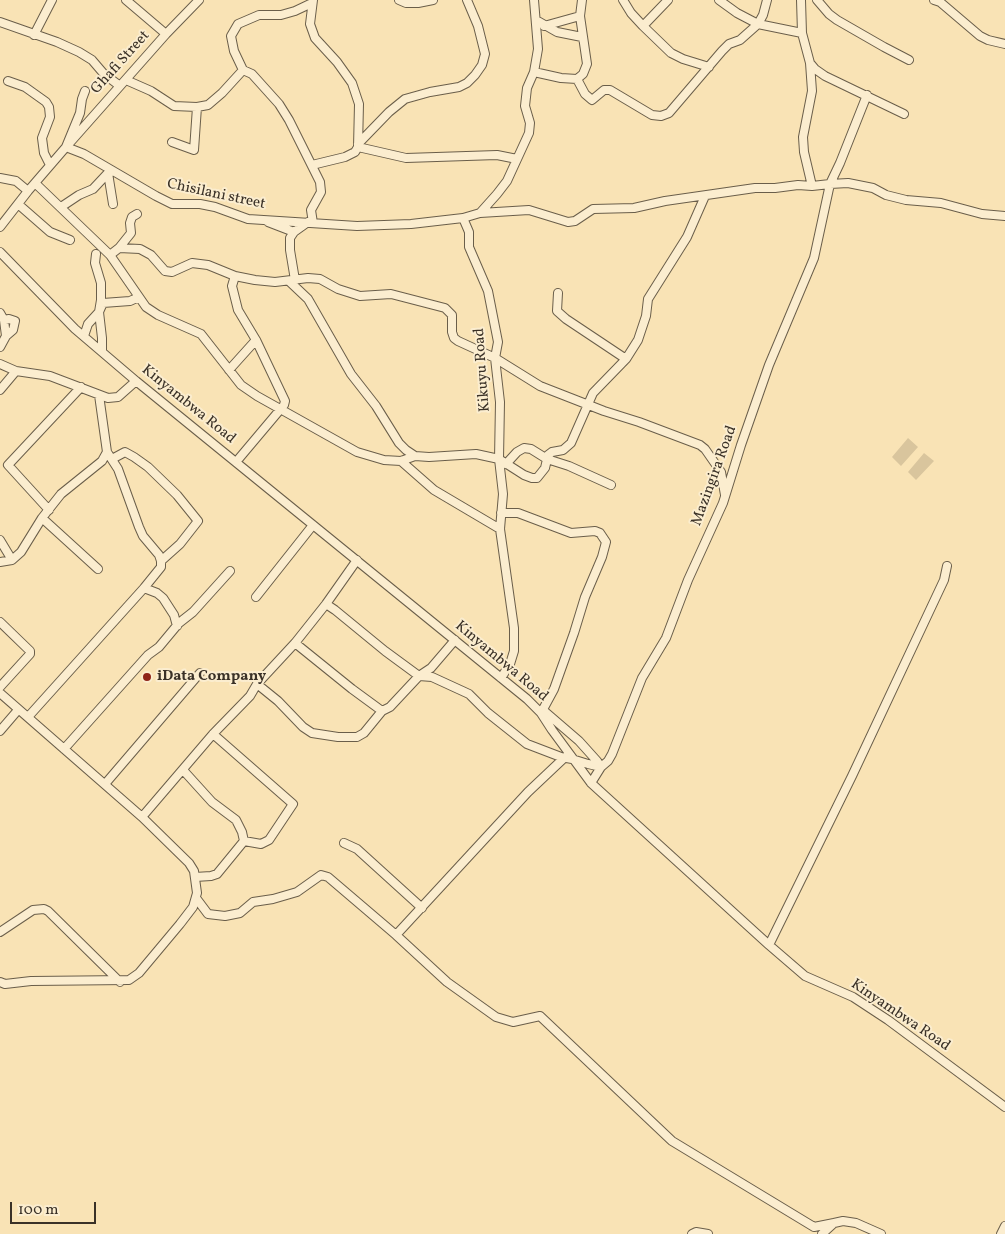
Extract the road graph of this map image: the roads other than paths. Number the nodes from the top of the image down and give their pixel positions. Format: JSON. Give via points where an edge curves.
{"nodes":[{"id":1,"x":52,"y":0,"type":"edge"},
{"id":2,"x":126,"y":0,"type":"edge"},
{"id":3,"x":199,"y":0,"type":"edge"},
{"id":4,"x":399,"y":0,"type":"edge"},
{"id":5,"x":433,"y":0,"type":"edge"},
{"id":6,"x":467,"y":0,"type":"edge"},
{"id":7,"x":534,"y":0,"type":"edge"},
{"id":8,"x":582,"y":0,"type":"edge"},
{"id":9,"x":623,"y":0,"type":"edge"},
{"id":10,"x":668,"y":0,"type":"edge"},
{"id":11,"x":719,"y":0,"type":"edge"},
{"id":12,"x":768,"y":0,"type":"edge"},
{"id":13,"x":801,"y":0,"type":"edge"},
{"id":14,"x":817,"y":0,"type":"edge"},
{"id":15,"x":934,"y":0,"type":"edge"},
{"id":16,"x":313,"y":1,"type":"edge"},
{"id":17,"x":580,"y":16,"type":"junction"},
{"id":18,"x":536,"y":20,"type":"junction"},
{"id":19,"x":0,"y":22,"type":"edge"},
{"id":20,"x":758,"y":24,"type":"junction"},
{"id":21,"x":544,"y":26,"type":"junction"},
{"id":22,"x":643,"y":26,"type":"junction"},
{"id":23,"x":802,"y":33,"type":"junction"},
{"id":24,"x":166,"y":34,"type":"junction"},
{"id":25,"x":34,"y":35,"type":"junction"},
{"id":26,"x":582,"y":37,"type":"junction"},
{"id":27,"x":1005,"y":44,"type":"edge"},
{"id":28,"x":909,"y":60,"type":"dead end"},
{"id":29,"x":810,"y":63,"type":"junction"},
{"id":30,"x":709,"y":67,"type":"junction"},
{"id":31,"x":243,"y":70,"type":"junction"},
{"id":32,"x":534,"y":72,"type":"junction"},
{"id":33,"x":577,"y":79,"type":"junction"},
{"id":34,"x":8,"y":81,"type":"dead end"},
{"id":35,"x":123,"y":83,"type":"junction"},
{"id":36,"x":86,"y":91,"type":"dead end"},
{"id":37,"x":867,"y":95,"type":"junction"},
{"id":38,"x":197,"y":107,"type":"junction"},
{"id":39,"x":904,"y":114,"type":"dead end"},
{"id":40,"x":172,"y":142,"type":"dead end"},
{"id":41,"x":358,"y":145,"type":"junction"},
{"id":42,"x":66,"y":146,"type":"junction"},
{"id":43,"x":516,"y":159,"type":"junction"},
{"id":44,"x":50,"y":165,"type":"junction"},
{"id":45,"x":312,"y":165,"type":"junction"},
{"id":46,"x":0,"y":178,"type":"edge"},
{"id":47,"x":35,"y":183,"type":"junction"},
{"id":48,"x":830,"y":184,"type":"junction"},
{"id":49,"x":812,"y":186,"type":"junction"},
{"id":50,"x":28,"y":191,"type":"junction"},
{"id":51,"x":705,"y":196,"type":"junction"},
{"id":52,"x":18,"y":204,"type":"junction"},
{"id":53,"x":113,"y":204,"type":"dead end"},
{"id":54,"x":61,"y":207,"type":"junction"},
{"id":55,"x":480,"y":213,"type":"junction"},
{"id":56,"x":137,"y":214,"type":"dead end"},
{"id":57,"x":1005,"y":216,"type":"edge"},
{"id":58,"x":463,"y":218,"type":"junction"},
{"id":59,"x":265,"y":220,"type":"junction"},
{"id":60,"x":311,"y":222,"type":"junction"},
{"id":61,"x":0,"y":227,"type":"edge"},
{"id":62,"x":294,"y":232,"type":"junction"},
{"id":63,"x":70,"y":240,"type":"dead end"},
{"id":64,"x":119,"y":248,"type":"junction"},
{"id":65,"x":0,"y":252,"type":"edge"},
{"id":66,"x":96,"y":254,"type":"dead end"},
{"id":67,"x":110,"y":255,"type":"junction"},
{"id":68,"x":235,"y":276,"type":"junction"},
{"id":69,"x":292,"y":280,"type":"junction"},
{"id":70,"x":558,"y":293,"type":"dead end"},
{"id":71,"x":139,"y":297,"type":"junction"},
{"id":72,"x":99,"y":312,"type":"junction"},
{"id":73,"x":2,"y":316,"type":"edge"},
{"id":74,"x":84,"y":336,"type":"junction"},
{"id":75,"x":256,"y":340,"type":"junction"},
{"id":76,"x":0,"y":347,"type":"edge"},
{"id":77,"x":102,"y":352,"type":"junction"},
{"id":78,"x":495,"y":358,"type":"junction"},
{"id":79,"x":626,"y":359,"type":"junction"},
{"id":80,"x":0,"y":364,"type":"edge"},
{"id":81,"x":229,"y":370,"type":"junction"},
{"id":82,"x":16,"y":371,"type":"junction"},
{"id":83,"x":136,"y":381,"type":"junction"},
{"id":84,"x":81,"y":388,"type":"junction"},
{"id":85,"x":0,"y":390,"type":"edge"},
{"id":86,"x":99,"y":395,"type":"junction"},
{"id":87,"x":588,"y":405,"type":"junction"},
{"id":88,"x":280,"y":410,"type":"junction"},
{"id":89,"x":107,"y":452,"type":"junction"},
{"id":90,"x":415,"y":456,"type":"junction"},
{"id":91,"x":112,"y":459,"type":"junction"},
{"id":92,"x":547,"y":459,"type":"junction"},
{"id":93,"x":401,"y":461,"type":"junction"},
{"id":94,"x":502,"y":461,"type":"junction"},
{"id":95,"x":236,"y":462,"type":"junction"},
{"id":96,"x":611,"y":485,"type":"dead end"},
{"id":97,"x":725,"y":495,"type":"junction"},
{"id":98,"x":49,"y":510,"type":"junction"},
{"id":99,"x":502,"y":513,"type":"junction"},
{"id":100,"x":42,"y":518,"type":"junction"},
{"id":101,"x":313,"y":526,"type":"junction"},
{"id":102,"x":500,"y":529,"type":"junction"},
{"id":103,"x":0,"y":540,"type":"edge"},
{"id":104,"x":12,"y":560,"type":"junction"},
{"id":105,"x":357,"y":560,"type":"junction"},
{"id":106,"x":161,"y":561,"type":"junction"},
{"id":107,"x":0,"y":562,"type":"edge"},
{"id":108,"x":947,"y":566,"type":"dead end"},
{"id":109,"x":98,"y":569,"type":"dead end"},
{"id":110,"x":230,"y":571,"type":"dead end"},
{"id":111,"x":144,"y":588,"type":"junction"},
{"id":112,"x":256,"y":597,"type":"dead end"},
{"id":113,"x":326,"y":604,"type":"junction"},
{"id":114,"x":0,"y":622,"type":"edge"},
{"id":115,"x":176,"y":626,"type":"junction"},
{"id":116,"x":454,"y":640,"type":"junction"},
{"id":117,"x":296,"y":643,"type":"junction"},
{"id":118,"x":200,"y":673,"type":"dead end"},
{"id":119,"x":419,"y":676,"type":"junction"},
{"id":120,"x":501,"y":678,"type":"junction"},
{"id":121,"x":257,"y":684,"type":"junction"},
{"id":122,"x":0,"y":687,"type":"edge"},
{"id":123,"x":0,"y":693,"type":"edge"},
{"id":124,"x":18,"y":710,"type":"junction"},
{"id":125,"x":382,"y":711,"type":"junction"},
{"id":126,"x":542,"y":711,"type":"junction"},
{"id":127,"x":28,"y":717,"type":"junction"},
{"id":128,"x":0,"y":731,"type":"edge"},
{"id":129,"x":213,"y":734,"type":"junction"},
{"id":130,"x":64,"y":749,"type":"junction"},
{"id":131,"x":568,"y":758,"type":"junction"},
{"id":132,"x":601,"y":767,"type":"junction"},
{"id":133,"x":183,"y":770,"type":"junction"},
{"id":134,"x":591,"y":783,"type":"junction"},
{"id":135,"x":105,"y":784,"type":"junction"},
{"id":136,"x":142,"y":817,"type":"junction"},
{"id":137,"x":244,"y":841,"type":"junction"},
{"id":138,"x":344,"y":843,"type":"dead end"},
{"id":139,"x":195,"y":877,"type":"junction"},
{"id":140,"x":196,"y":898,"type":"junction"},
{"id":141,"x":422,"y":908,"type":"junction"},
{"id":142,"x":0,"y":932,"type":"edge"},
{"id":143,"x":396,"y":935,"type":"junction"},
{"id":144,"x":768,"y":945,"type":"junction"},
{"id":145,"x":0,"y":982,"type":"edge"},
{"id":146,"x":120,"y":982,"type":"junction"},
{"id":147,"x":1005,"y":1107,"type":"edge"},
{"id":148,"x":834,"y":1223,"type":"junction"},
{"id":149,"x":1005,"y":1226,"type":"edge"},
{"id":150,"x":692,"y":1234,"type":"edge"},
{"id":151,"x":708,"y":1234,"type":"edge"},
{"id":152,"x":822,"y":1234,"type":"edge"},
{"id":153,"x":881,"y":1234,"type":"edge"},
{"id":154,"x":1001,"y":1234,"type":"edge"}],
"edges":[{"from":1,"to":25,"type":"street"},
{"from":2,"to":24,"type":"street"},
{"from":3,"to":24,"type":"street","name":"Ghafi Street"},
{"from":4,"to":5,"type":"street","via":[[418,3]]},
{"from":6,"to":41,"type":"street","via":[[485,54],[475,75],[459,87],[405,99]]},
{"from":7,"to":18,"type":"street"},
{"from":8,"to":17,"type":"street"},
{"from":9,"to":22,"type":"street"},
{"from":10,"to":22,"type":"street"},
{"from":11,"to":20,"type":"street"},
{"from":12,"to":20,"type":"street"},
{"from":13,"to":23,"type":"street"},
{"from":14,"to":28,"type":"street","via":[[837,20]]},
{"from":15,"to":27,"type":"street","via":[[980,36]]},
{"from":16,"to":31,"type":"street","via":[[295,11],[259,16],[238,24],[231,36]]},
{"from":16,"to":41,"type":"street","via":[[310,24],[315,38],[344,72],[356,93],[359,104]]},
{"from":17,"to":21,"type":"street"},
{"from":17,"to":26,"type":"street"},
{"from":18,"to":21,"type":"street"},
{"from":18,"to":32,"type":"street","via":[[538,50]]},
{"from":19,"to":25,"type":"street"},
{"from":20,"to":23,"type":"street"},
{"from":20,"to":30,"type":"street","via":[[740,40],[729,44]]},
{"from":21,"to":26,"type":"street"},
{"from":22,"to":30,"type":"street","via":[[672,53]]},
{"from":23,"to":29,"type":"street"},
{"from":24,"to":35,"type":"street","name":"Ghafi Street"},
{"from":25,"to":35,"type":"street","via":[[79,52],[92,60],[104,74]]},
{"from":26,"to":33,"type":"street","via":[[588,64]]},
{"from":29,"to":37,"type":"street","via":[[825,76]]},
{"from":29,"to":49,"type":"street","via":[[812,91],[803,137]]},
{"from":30,"to":33,"type":"street","via":[[669,113],[661,116],[647,113],[610,90],[604,90],[592,100]]},
{"from":31,"to":38,"type":"street","via":[[208,105]]},
{"from":31,"to":45,"type":"street","via":[[252,74],[279,104]]},
{"from":32,"to":33,"type":"street"},
{"from":32,"to":43,"type":"street","via":[[527,88],[525,106],[529,133]]},
{"from":34,"to":44,"type":"street","via":[[25,88],[49,107],[50,117],[42,138]]},
{"from":35,"to":38,"type":"street","via":[[151,91],[174,106]]},
{"from":35,"to":42,"type":"street","name":"Ghafi Street"},
{"from":36,"to":42,"type":"street"},
{"from":37,"to":39,"type":"street"},
{"from":37,"to":48,"type":"street","name":"Mazingira Road"},
{"from":38,"to":40,"type":"street","via":[[194,150]]},
{"from":41,"to":43,"type":"street","via":[[406,158],[497,155]]},
{"from":41,"to":45,"type":"street","via":[[351,155]]},
{"from":42,"to":44,"type":"street","name":"Ghafi Street"},
{"from":42,"to":59,"type":"street","name":"Chisilani street","via":[[172,204],[200,204],[248,219]]},
{"from":43,"to":55,"type":"street","via":[[507,181]]},
{"from":44,"to":47,"type":"street","name":"Ghafi Street"},
{"from":45,"to":60,"type":"street","via":[[321,187],[311,210]]},
{"from":46,"to":50,"type":"street","via":[[16,181]]},
{"from":47,"to":50,"type":"street","name":"Ghafi Street"},
{"from":47,"to":54,"type":"street"},
{"from":48,"to":49,"type":"street"},
{"from":48,"to":57,"type":"street","via":[[848,183],[906,200],[941,203],[982,214]]},
{"from":48,"to":97,"type":"street","name":"Mazingira Road","via":[[814,258],[769,365]]},
{"from":49,"to":51,"type":"street","via":[[755,188]]},
{"from":50,"to":52,"type":"street","name":"Ghafi Street"},
{"from":51,"to":55,"type":"street","via":[[634,208],[593,209],[568,222],[529,210]]},
{"from":51,"to":79,"type":"street","via":[[687,236],[648,299],[638,340]]},
{"from":52,"to":61,"type":"street","name":"Ghafi Street"},
{"from":52,"to":63,"type":"street","via":[[50,232]]},
{"from":53,"to":54,"type":"street","via":[[108,173],[93,189]]},
{"from":54,"to":67,"type":"street"},
{"from":55,"to":58,"type":"street"},
{"from":56,"to":64,"type":"street","via":[[130,223],[132,233]]},
{"from":58,"to":60,"type":"street","name":"Chisilani street","via":[[357,226]]},
{"from":58,"to":78,"type":"street","name":"Kikuyu Road","via":[[469,232],[469,247],[489,297],[498,342]]},
{"from":59,"to":60,"type":"street","name":"Chisilani street"},
{"from":59,"to":62,"type":"street"},
{"from":60,"to":62,"type":"street"},
{"from":62,"to":69,"type":"street","via":[[290,238]]},
{"from":64,"to":67,"type":"street"},
{"from":64,"to":68,"type":"street","via":[[140,249],[151,254],[165,271],[172,272],[192,263],[208,265]]},
{"from":65,"to":74,"type":"street","name":"Kinyambwa Road"},
{"from":66,"to":72,"type":"street","via":[[95,263],[101,283]]},
{"from":67,"to":71,"type":"street"},
{"from":68,"to":69,"type":"street","via":[[274,282]]},
{"from":68,"to":75,"type":"street","via":[[232,286],[238,310]]},
{"from":69,"to":78,"type":"street","via":[[320,279],[360,296],[391,294],[445,308],[452,315],[452,332],[458,342]]},
{"from":69,"to":90,"type":"street","via":[[308,298],[351,374],[399,443]]},
{"from":70,"to":79,"type":"street","via":[[558,311],[566,319]]},
{"from":71,"to":72,"type":"street","via":[[130,302],[103,303]]},
{"from":71,"to":81,"type":"street","via":[[158,315],[201,334]]},
{"from":72,"to":74,"type":"street","via":[[88,324]]},
{"from":72,"to":77,"type":"street"},
{"from":73,"to":76,"type":"street","via":[[15,321],[13,330]]},
{"from":74,"to":77,"type":"street","name":"Kinyambwa Road"},
{"from":75,"to":81,"type":"street"},
{"from":75,"to":88,"type":"street","via":[[285,401]]},
{"from":77,"to":83,"type":"street","name":"Kinyambwa Road"},
{"from":78,"to":87,"type":"street","via":[[540,386]]},
{"from":78,"to":94,"type":"street","name":"Kikuyu Road"},
{"from":79,"to":87,"type":"street","via":[[593,393]]},
{"from":80,"to":82,"type":"street"},
{"from":81,"to":88,"type":"street","via":[[241,385]]},
{"from":82,"to":84,"type":"street","via":[[50,376]]},
{"from":82,"to":85,"type":"street"},
{"from":83,"to":86,"type":"street","via":[[118,397]]},
{"from":83,"to":95,"type":"street","name":"Kinyambwa Road"},
{"from":84,"to":86,"type":"street"},
{"from":84,"to":98,"type":"street","via":[[8,465]]},
{"from":86,"to":89,"type":"street"},
{"from":87,"to":92,"type":"street","via":[[571,443],[563,450],[550,453]]},
{"from":87,"to":97,"type":"street","via":[[700,445],[720,472]]},
{"from":88,"to":93,"type":"street","via":[[357,452]]},
{"from":88,"to":95,"type":"street"},
{"from":89,"to":91,"type":"street"},
{"from":89,"to":98,"type":"street","via":[[102,461],[61,494]]},
{"from":90,"to":93,"type":"street"},
{"from":90,"to":94,"type":"street","via":[[476,454]]},
{"from":91,"to":106,"type":"street","via":[[143,536]]},
{"from":91,"to":106,"type":"street","via":[[126,452],[148,467],[198,521]]},
{"from":92,"to":94,"type":"street","via":[[531,448],[524,448]]},
{"from":92,"to":94,"type":"street","via":[[537,478],[524,475]]},
{"from":92,"to":96,"type":"street"},
{"from":93,"to":102,"type":"street","via":[[434,490]]},
{"from":94,"to":99,"type":"street","name":"Kikuyu Road"},
{"from":95,"to":101,"type":"street","name":"Kinyambwa Road"},
{"from":97,"to":132,"type":"street","name":"Mazingira Road","via":[[666,638],[642,678],[608,762]]},
{"from":98,"to":100,"type":"street"},
{"from":99,"to":102,"type":"street","name":"Kikuyu Road"},
{"from":99,"to":126,"type":"street","via":[[518,513],[571,533],[595,531],[606,542],[554,689]]},
{"from":100,"to":104,"type":"street","via":[[21,552]]},
{"from":100,"to":109,"type":"street"},
{"from":101,"to":105,"type":"street","name":"Kinyambwa Road"},
{"from":101,"to":112,"type":"street"},
{"from":102,"to":120,"type":"street","name":"Kikuyu Road","via":[[514,628],[514,651]]},
{"from":103,"to":104,"type":"street"},
{"from":104,"to":107,"type":"street"},
{"from":105,"to":113,"type":"street"},
{"from":105,"to":116,"type":"street","name":"Kinyambwa Road"},
{"from":106,"to":111,"type":"street","via":[[161,567]]},
{"from":108,"to":144,"type":"street","via":[[944,580],[852,776]]},
{"from":110,"to":115,"type":"street"},
{"from":111,"to":115,"type":"street","via":[[163,598],[174,615]]},
{"from":111,"to":127,"type":"street"},
{"from":113,"to":117,"type":"street"},
{"from":113,"to":119,"type":"street"},
{"from":114,"to":122,"type":"street","via":[[30,651]]},
{"from":115,"to":130,"type":"street"},
{"from":116,"to":119,"type":"street","via":[[431,668]]},
{"from":116,"to":120,"type":"street","name":"Kinyambwa Road"},
{"from":117,"to":121,"type":"street"},
{"from":117,"to":125,"type":"street"},
{"from":118,"to":135,"type":"street"},
{"from":119,"to":125,"type":"street","via":[[395,703]]},
{"from":119,"to":131,"type":"street","via":[[432,677],[466,692],[522,741]]},
{"from":120,"to":126,"type":"street","name":"Kinyambwa Road"},
{"from":121,"to":125,"type":"street","via":[[312,733],[357,737]]},
{"from":121,"to":129,"type":"street","via":[[250,696]]},
{"from":123,"to":124,"type":"street"},
{"from":124,"to":127,"type":"street"},
{"from":124,"to":128,"type":"street"},
{"from":126,"to":131,"type":"street","name":"Kinyambwa Road"},
{"from":126,"to":132,"type":"street","via":[[589,751]]},
{"from":127,"to":130,"type":"street"},
{"from":129,"to":133,"type":"street"},
{"from":129,"to":137,"type":"street","via":[[293,804],[269,840],[261,844]]},
{"from":130,"to":135,"type":"street"},
{"from":131,"to":132,"type":"street"},
{"from":131,"to":134,"type":"street","name":"Kinyambwa Road"},
{"from":131,"to":141,"type":"street","via":[[528,792]]},
{"from":132,"to":134,"type":"street","name":"Mazingira Road"},
{"from":133,"to":136,"type":"street"},
{"from":133,"to":137,"type":"street","via":[[212,802],[236,820]]},
{"from":134,"to":144,"type":"street","name":"Kinyambwa Road"},
{"from":135,"to":136,"type":"street"},
{"from":136,"to":139,"type":"street","via":[[188,863]]},
{"from":137,"to":139,"type":"street","via":[[217,874]]},
{"from":138,"to":141,"type":"street","via":[[357,849]]},
{"from":139,"to":140,"type":"street"},
{"from":140,"to":143,"type":"street","via":[[208,914],[225,916],[240,913],[253,902],[297,892],[321,875],[328,877]]},
{"from":140,"to":146,"type":"street","via":[[193,907],[139,973]]},
{"from":141,"to":143,"type":"street"},
{"from":142,"to":146,"type":"street","via":[[33,910],[44,909]]},
{"from":143,"to":148,"type":"street","via":[[447,982],[496,1016],[513,1022],[540,1016],[672,1141],[814,1227]]},
{"from":144,"to":147,"type":"street","name":"Kinyambwa Road","via":[[805,976],[853,997],[888,1020]]},
{"from":145,"to":146,"type":"street"},
{"from":148,"to":152,"type":"street"},
{"from":148,"to":153,"type":"street","via":[[849,1222]]},
{"from":149,"to":154,"type":"street"},
{"from":150,"to":151,"type":"street"}]}
